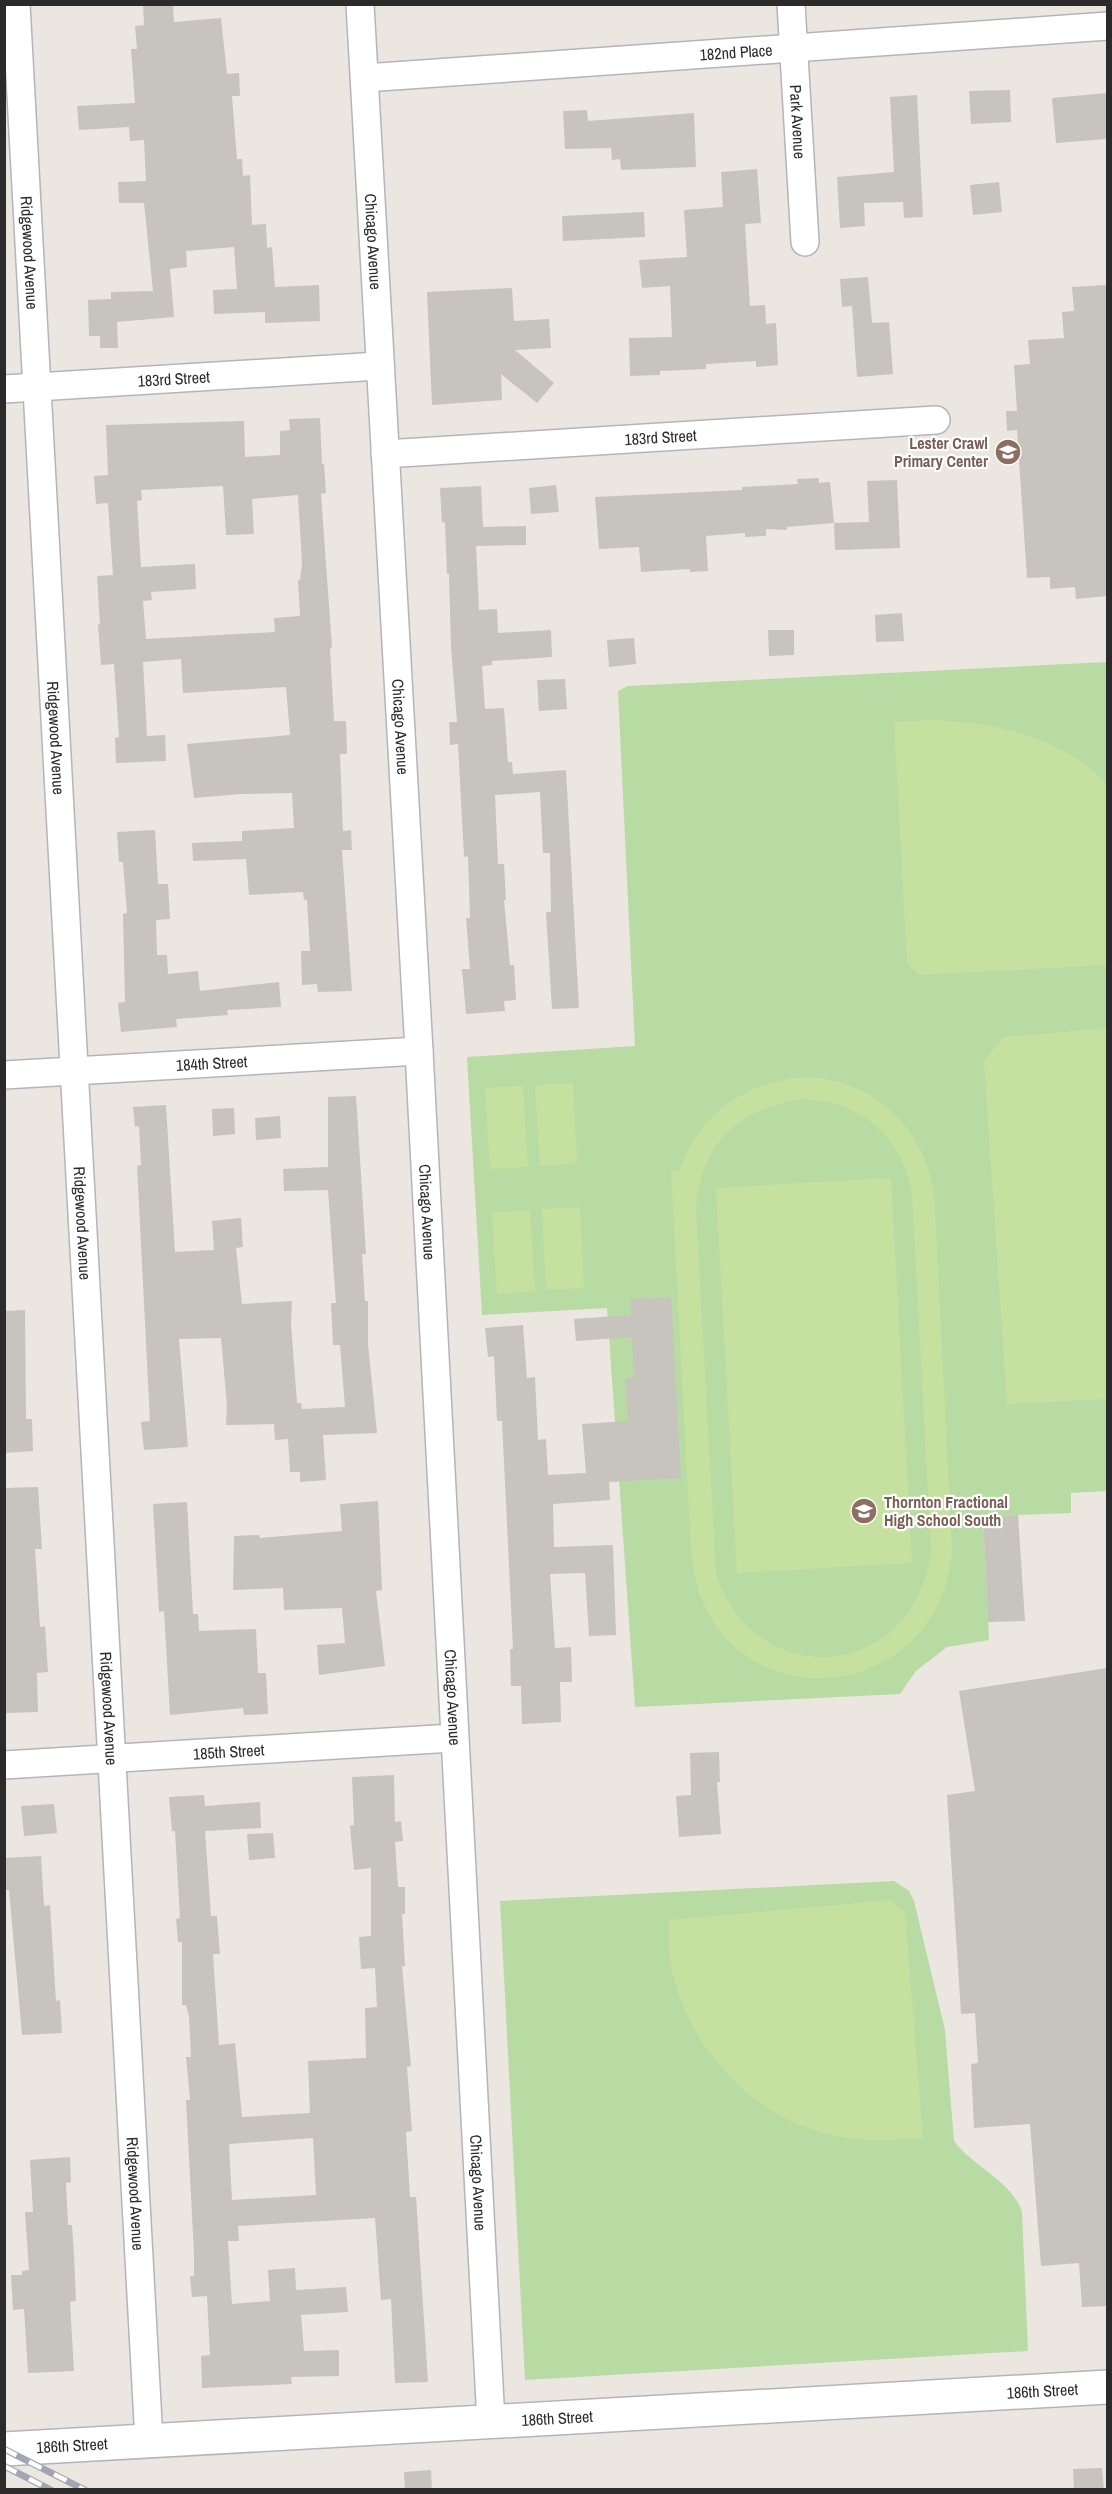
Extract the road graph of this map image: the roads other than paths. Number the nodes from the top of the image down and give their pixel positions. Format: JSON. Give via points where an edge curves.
{"nodes":[{"id":1,"x":16,"y":4,"type":"edge"},
{"id":2,"x":360,"y":4,"type":"edge"},
{"id":3,"x":791,"y":4,"type":"edge"},
{"id":4,"x":1107,"y":26,"type":"edge"},
{"id":5,"x":794,"y":48,"type":"junction"},
{"id":6,"x":365,"y":78,"type":"junction"},
{"id":7,"x":805,"y":242,"type":"dead end"},
{"id":8,"x":379,"y":366,"type":"junction"},
{"id":9,"x":35,"y":388,"type":"junction"},
{"id":10,"x":4,"y":390,"type":"edge"},
{"id":11,"x":936,"y":420,"type":"dead end"},
{"id":12,"x":385,"y":453,"type":"junction"},
{"id":13,"x":419,"y":1051,"type":"junction"},
{"id":14,"x":74,"y":1071,"type":"junction"},
{"id":15,"x":4,"y":1075,"type":"edge"},
{"id":16,"x":453,"y":1738,"type":"junction"},
{"id":17,"x":113,"y":1760,"type":"junction"},
{"id":18,"x":4,"y":1765,"type":"edge"},
{"id":19,"x":1107,"y":2387,"type":"edge"},
{"id":20,"x":491,"y":2422,"type":"junction"},
{"id":21,"x":149,"y":2441,"type":"junction"},
{"id":22,"x":4,"y":2449,"type":"edge"}],
"edges":[{"from":1,"to":9,"type":"street","name":"Ridgewood Avenue"},
{"from":2,"to":6,"type":"street","name":"Chicago Avenue"},
{"from":3,"to":5,"type":"street","name":"Park Avenue"},
{"from":4,"to":5,"type":"street","name":"182nd Place"},
{"from":5,"to":6,"type":"street","name":"182nd Place"},
{"from":5,"to":7,"type":"street","name":"Park Avenue"},
{"from":6,"to":8,"type":"street","name":"Chicago Avenue"},
{"from":8,"to":9,"type":"street","name":"183rd Street"},
{"from":8,"to":12,"type":"street","name":"Chicago Avenue"},
{"from":9,"to":10,"type":"street","name":"183rd Street"},
{"from":9,"to":14,"type":"street","name":"Ridgewood Avenue"},
{"from":11,"to":12,"type":"street","name":"183rd Street"},
{"from":12,"to":13,"type":"street","name":"Chicago Avenue"},
{"from":13,"to":14,"type":"street","name":"184th Street"},
{"from":13,"to":16,"type":"street","name":"Chicago Avenue"},
{"from":14,"to":15,"type":"street","name":"184th Street"},
{"from":14,"to":17,"type":"street","name":"Ridgewood Avenue"},
{"from":16,"to":17,"type":"street","name":"185th Street"},
{"from":16,"to":20,"type":"street","name":"Chicago Avenue"},
{"from":17,"to":18,"type":"street","name":"185th Street"},
{"from":17,"to":21,"type":"street","name":"Ridgewood Avenue"},
{"from":19,"to":20,"type":"street","name":"186th Street"},
{"from":20,"to":21,"type":"street","name":"186th Street"},
{"from":21,"to":22,"type":"street","name":"186th Street"}]}
